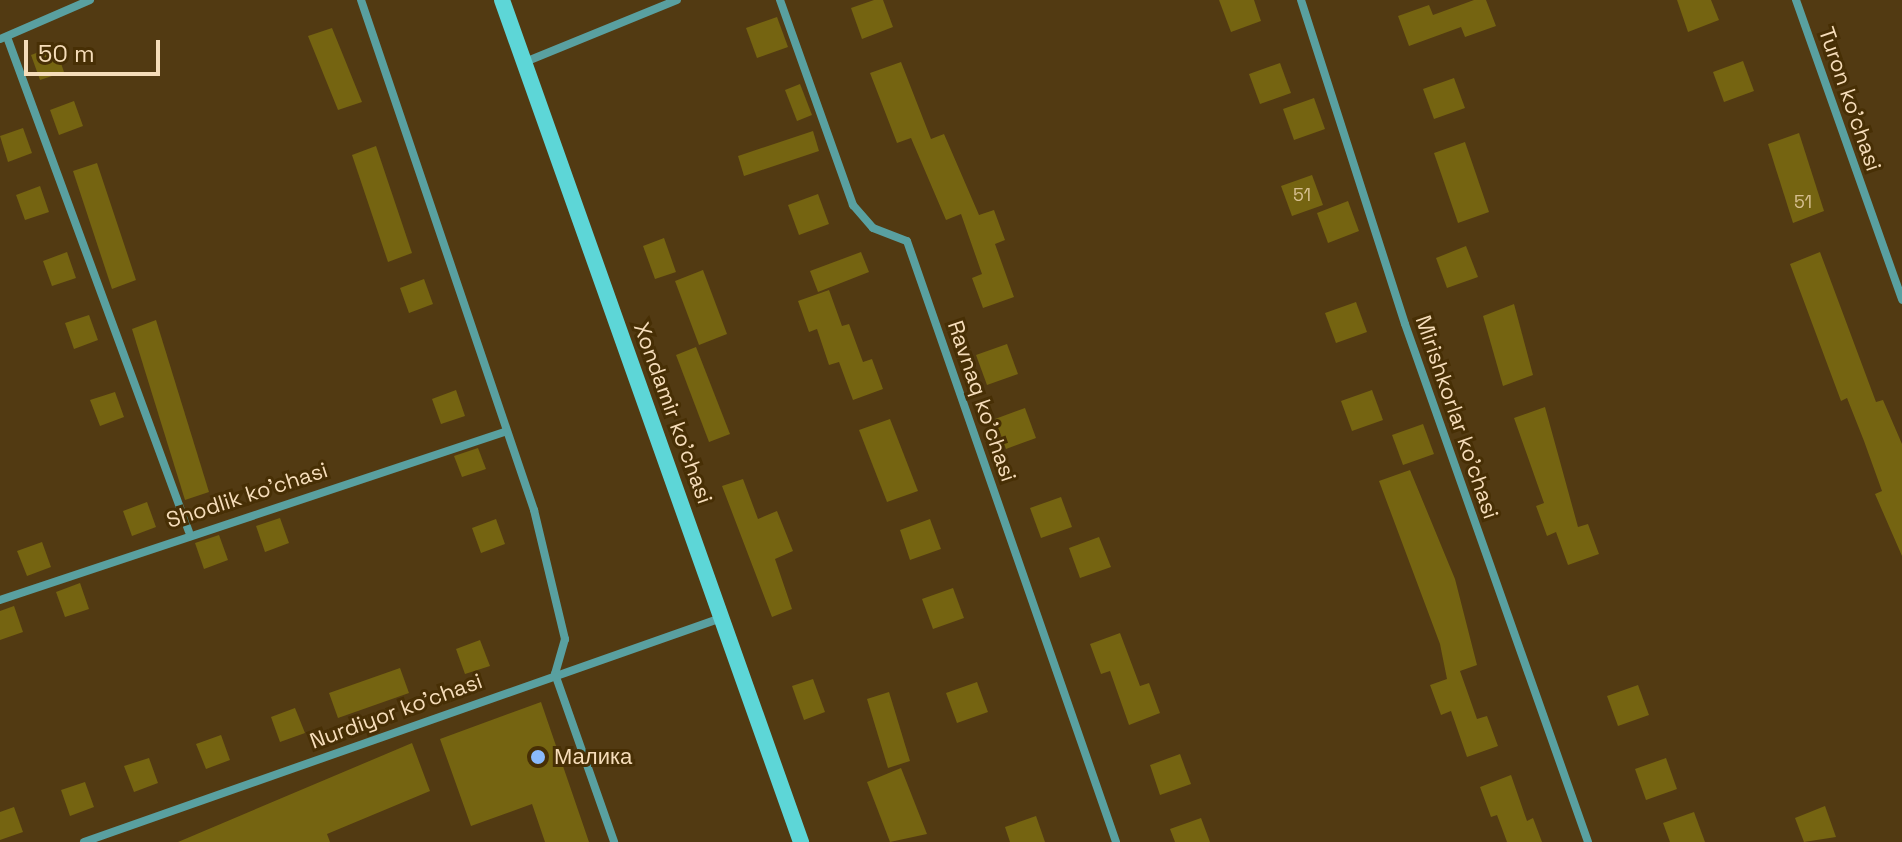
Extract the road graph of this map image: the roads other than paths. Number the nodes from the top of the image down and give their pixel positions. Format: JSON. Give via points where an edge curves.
{"nodes":[{"id":1,"x":90,"y":0,"type":"edge"},
{"id":2,"x":361,"y":0,"type":"edge"},
{"id":3,"x":502,"y":0,"type":"edge"},
{"id":4,"x":677,"y":0,"type":"edge"},
{"id":5,"x":780,"y":0,"type":"edge"},
{"id":6,"x":1301,"y":0,"type":"edge"},
{"id":7,"x":1796,"y":0,"type":"edge"},
{"id":8,"x":3,"y":38,"type":"edge"},
{"id":9,"x":524,"y":62,"type":"junction"},
{"id":10,"x":1902,"y":300,"type":"edge"},
{"id":11,"x":507,"y":431,"type":"junction"},
{"id":12,"x":189,"y":532,"type":"junction"},
{"id":13,"x":0,"y":600,"type":"edge"},
{"id":14,"x":722,"y":618,"type":"junction"},
{"id":15,"x":555,"y":674,"type":"junction"},
{"id":16,"x":84,"y":842,"type":"edge"},
{"id":17,"x":614,"y":842,"type":"edge"},
{"id":18,"x":801,"y":842,"type":"edge"},
{"id":19,"x":1116,"y":842,"type":"edge"},
{"id":20,"x":1588,"y":842,"type":"edge"}],
"edges":[{"from":1,"to":8,"type":"street"},
{"from":2,"to":11,"type":"street"},
{"from":3,"to":9,"type":"main road","name":"Xondamir ko'chasi"},
{"from":4,"to":9,"type":"street"},
{"from":5,"to":19,"type":"street","name":"Ravnaq ko'chasi","via":[[853,205],[873,228],[907,241]]},
{"from":6,"to":20,"type":"street","name":"Mirishkorlar ko'chasi","via":[[1405,324]]},
{"from":7,"to":10,"type":"street","name":"Turon ko'chasi"},
{"from":8,"to":12,"type":"street"},
{"from":9,"to":14,"type":"main road","name":"Xondamir ko'chasi"},
{"from":11,"to":12,"type":"street","name":"Shodlik ko'chasi"},
{"from":11,"to":15,"type":"street","via":[[565,639]]},
{"from":12,"to":13,"type":"street","name":"Shodlik ko'chasi"},
{"from":14,"to":15,"type":"street","name":"Nurdiyor ko'chasi"},
{"from":14,"to":18,"type":"main road","name":"Xondamir ko'chasi"},
{"from":15,"to":16,"type":"street","name":"Nurdiyor ko'chasi"},
{"from":15,"to":17,"type":"street"}]}
